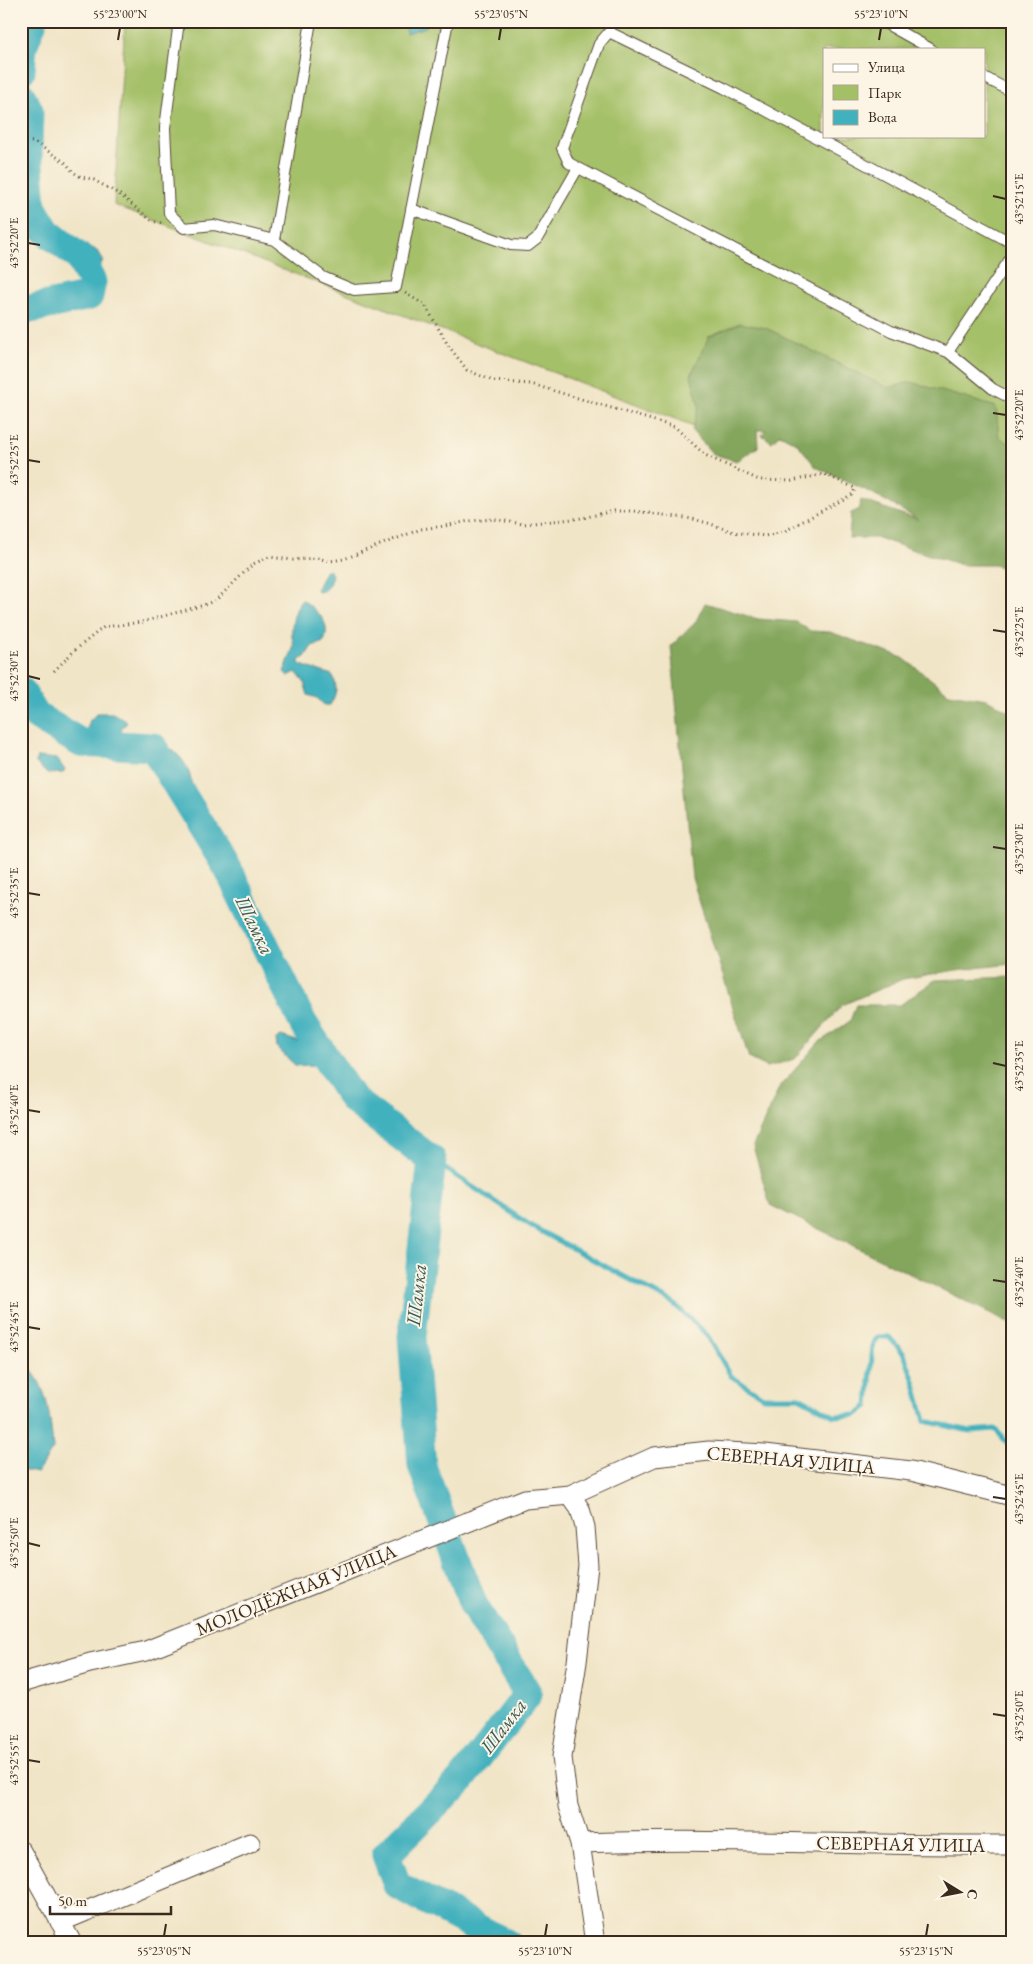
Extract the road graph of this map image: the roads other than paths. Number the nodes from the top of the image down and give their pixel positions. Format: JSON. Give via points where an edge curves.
{"nodes":[{"id":1,"x":179,"y":21,"type":"edge"},
{"id":2,"x":311,"y":21,"type":"edge"},
{"id":3,"x":448,"y":21,"type":"edge"},
{"id":4,"x":881,"y":21,"type":"edge"},
{"id":5,"x":929,"y":48,"type":"edge"},
{"id":6,"x":986,"y":79,"type":"edge"},
{"id":7,"x":1012,"y":92,"type":"edge"},
{"id":8,"x":578,"y":168,"type":"junction"},
{"id":9,"x":411,"y":209,"type":"junction"},
{"id":10,"x":274,"y":240,"type":"junction"},
{"id":11,"x":1012,"y":243,"type":"edge"},
{"id":12,"x":1012,"y":256,"type":"edge"},
{"id":13,"x":948,"y":352,"type":"junction"},
{"id":14,"x":1012,"y":399,"type":"edge"},
{"id":15,"x":570,"y":1495,"type":"junction"},
{"id":16,"x":1012,"y":1496,"type":"edge"},
{"id":17,"x":21,"y":1683,"type":"edge"},
{"id":18,"x":250,"y":1843,"type":"dead end"},
{"id":19,"x":580,"y":1843,"type":"junction"},
{"id":20,"x":1012,"y":1845,"type":"edge"},
{"id":21,"x":21,"y":1852,"type":"edge"},
{"id":22,"x":60,"y":1922,"type":"junction"},
{"id":23,"x":72,"y":1943,"type":"edge"},
{"id":24,"x":595,"y":1943,"type":"edge"}],
"edges":[{"from":1,"to":10,"type":"lane","via":[[165,128],[169,213],[184,228],[214,226]]},
{"from":2,"to":10,"type":"lane"},
{"from":3,"to":9,"type":"lane"},
{"from":4,"to":5,"type":"lane"},
{"from":6,"to":7,"type":"lane"},
{"from":8,"to":9,"type":"lane","via":[[537,239],[528,246],[512,245]]},
{"from":8,"to":11,"type":"lane","via":[[569,163],[562,148],[599,44],[609,32],[724,88]]},
{"from":8,"to":13,"type":"lane","via":[[891,330]]},
{"from":9,"to":10,"type":"lane","via":[[396,287],[354,290],[322,277]]},
{"from":12,"to":13,"type":"lane"},
{"from":13,"to":14,"type":"lane","via":[[993,389]]},
{"from":15,"to":16,"type":"street","name":"СЕВЕРНАЯ УЛИЦА","via":[[654,1457],[709,1451],[765,1454],[911,1471]]},
{"from":15,"to":17,"type":"street","name":"МОЛОДЁЖНАЯ УЛИЦА","via":[[525,1499],[146,1651]]},
{"from":15,"to":19,"type":"street","via":[[580,1509],[585,1527],[588,1566],[562,1757],[568,1806]]},
{"from":18,"to":22,"type":"street"},
{"from":19,"to":20,"type":"street","name":"СЕВЕРНАЯ УЛИЦА","via":[[663,1840]]},
{"from":19,"to":24,"type":"street"},
{"from":21,"to":22,"type":"street"},
{"from":22,"to":23,"type":"street"}]}
